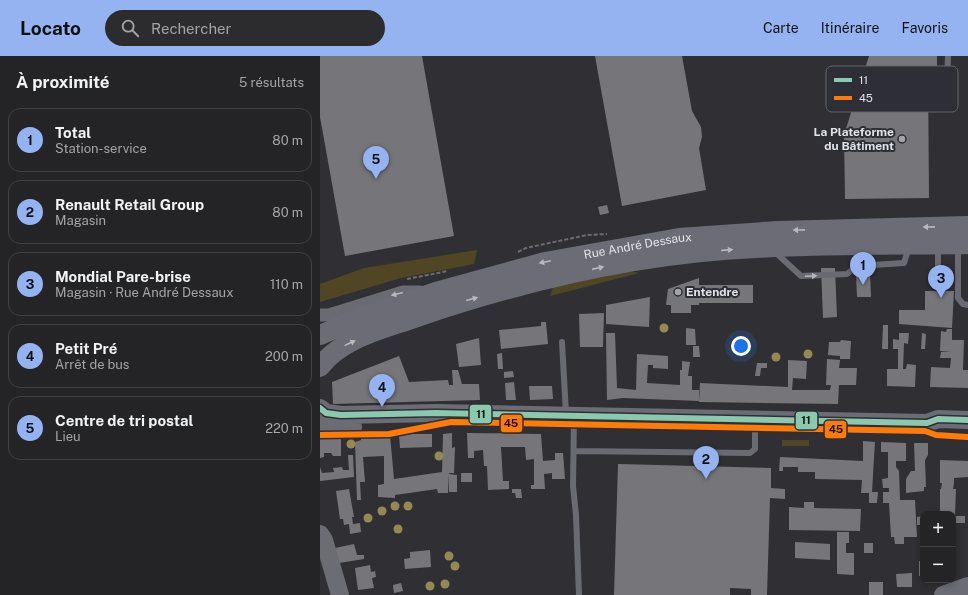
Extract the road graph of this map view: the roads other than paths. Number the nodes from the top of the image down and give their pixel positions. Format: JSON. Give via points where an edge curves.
{"nodes":[{"id":1,"x":948,"y":56,"type":"edge"},
{"id":2,"x":948,"y":66,"type":"edge"},
{"id":3,"x":968,"y":226,"type":"edge"},
{"id":4,"x":965,"y":242,"type":"edge"},
{"id":5,"x":938,"y":244,"type":"junction"},
{"id":6,"x":912,"y":245,"type":"junction"},
{"id":7,"x":769,"y":247,"type":"junction"},
{"id":8,"x":938,"y":282,"type":"dead end"},
{"id":9,"x":436,"y":292,"type":"junction"},
{"id":10,"x":968,"y":305,"type":"edge"},
{"id":11,"x":320,"y":315,"type":"edge"},
{"id":12,"x":320,"y":335,"type":"edge"},
{"id":13,"x":562,"y":342,"type":"dead end"},
{"id":14,"x":320,"y":367,"type":"edge"},
{"id":15,"x":320,"y":408,"type":"edge"},
{"id":16,"x":450,"y":414,"type":"junction"},
{"id":17,"x":570,"y":416,"type":"junction"},
{"id":18,"x":756,"y":419,"type":"junction"},
{"id":19,"x":968,"y":420,"type":"edge"},
{"id":20,"x":927,"y":423,"type":"junction"},
{"id":21,"x":320,"y":426,"type":"edge"},
{"id":22,"x":968,"y":429,"type":"edge"},
{"id":23,"x":574,"y":451,"type":"junction"},
{"id":24,"x":320,"y":534,"type":"edge"},
{"id":25,"x":968,"y":586,"type":"edge"},
{"id":26,"x":340,"y":595,"type":"edge"},
{"id":27,"x":579,"y":595,"type":"edge"},
{"id":28,"x":943,"y":595,"type":"edge"}],
"edges":[{"from":1,"to":2,"type":"lane"},
{"from":3,"to":9,"type":"main road","name":"Rue André Dessaux","one_way":true,"via":[[778,231],[679,238],[545,262]]},
{"from":4,"to":5,"type":"main road","name":"Rue André Dessaux"},
{"from":4,"to":6,"type":"main road","name":"Rue André Dessaux"},
{"from":4,"to":10,"type":"lane","via":[[958,298],[962,304]]},
{"from":5,"to":6,"type":"main road","name":"Rue André Dessaux"},
{"from":5,"to":8,"type":"lane"},
{"from":6,"to":7,"type":"main road","name":"Rue André Dessaux"},
{"from":7,"to":6,"type":"lane","one_way":true,"via":[[801,276],[847,274],[858,266],[904,263]]},
{"from":14,"to":7,"type":"main road","name":"Rue André Dessaux","one_way":true,"via":[[336,350],[359,339],[463,302],[530,283],[620,263]]},
{"from":9,"to":11,"type":"street","one_way":true,"via":[[403,292],[329,315]]},
{"from":9,"to":12,"type":"main road","name":"Rue André Dessaux","via":[[360,318]]},
{"from":13,"to":17,"type":"lane"},
{"from":15,"to":16,"type":"main road","via":[[326,413],[340,416]]},
{"from":16,"to":17,"type":"main road"},
{"from":16,"to":21,"type":"main road","via":[[388,426]]},
{"from":17,"to":18,"type":"main road"},
{"from":17,"to":23,"type":"lane"},
{"from":18,"to":20,"type":"main road"},
{"from":18,"to":23,"type":"lane","via":[[755,449],[750,453]]},
{"from":19,"to":20,"type":"main road","via":[[938,420]]},
{"from":20,"to":22,"type":"main road","via":[[937,427]]},
{"from":23,"to":27,"type":"lane","via":[[573,486]]},
{"from":24,"to":26,"type":"main road"},
{"from":25,"to":28,"type":"main road"}]}
